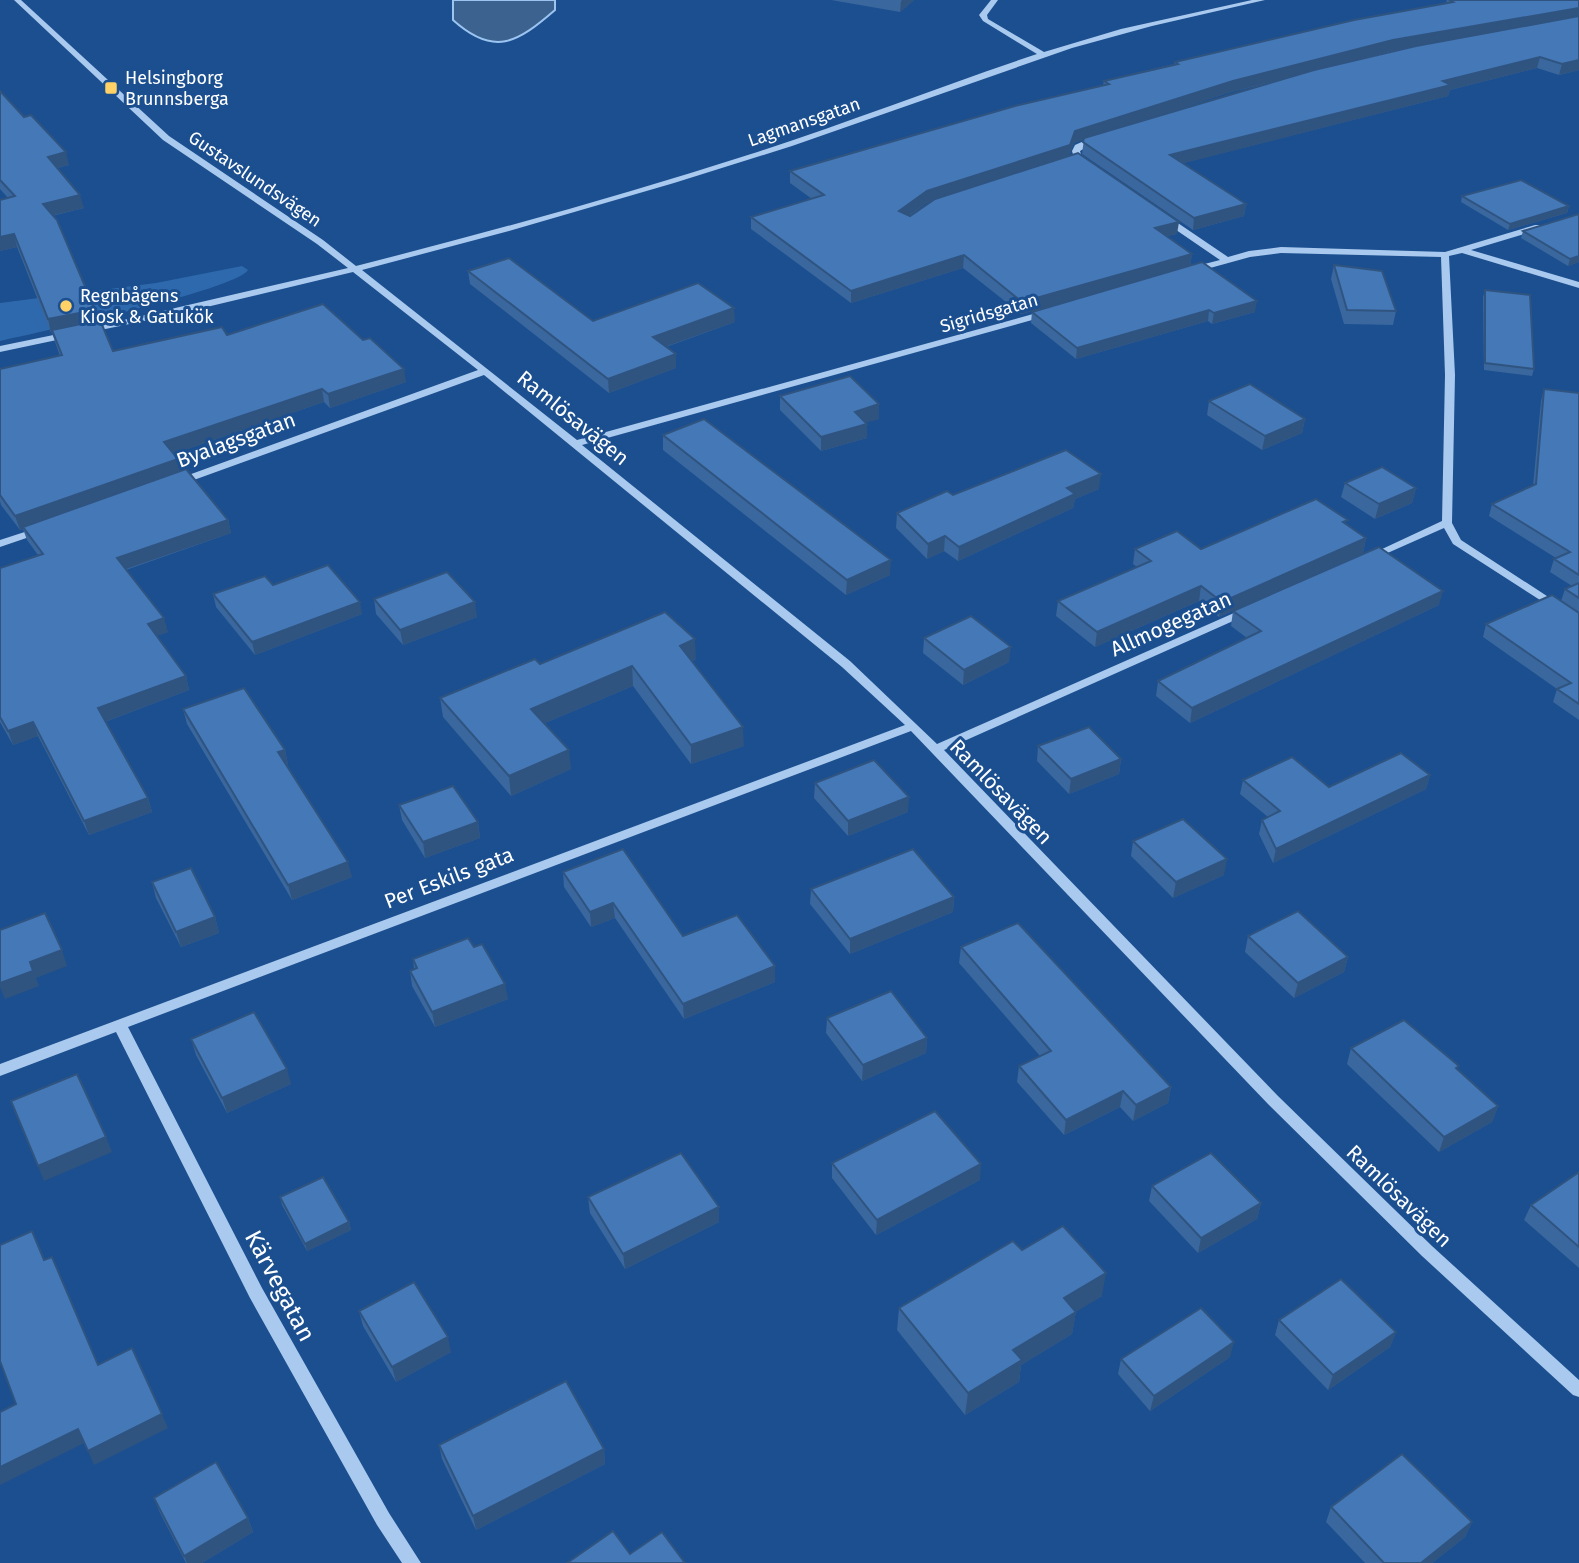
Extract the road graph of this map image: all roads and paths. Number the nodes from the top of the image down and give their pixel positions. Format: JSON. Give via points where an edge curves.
{"nodes":[{"id":1,"x":17,"y":0,"type":"edge"},
{"id":2,"x":995,"y":0,"type":"edge"},
{"id":3,"x":1262,"y":0,"type":"edge"},
{"id":4,"x":1044,"y":55,"type":"junction"},
{"id":5,"x":1108,"y":135,"type":"edge"},
{"id":6,"x":1078,"y":159,"type":"junction"},
{"id":7,"x":1066,"y":163,"type":"edge"},
{"id":8,"x":1101,"y":174,"type":"edge"},
{"id":9,"x":1158,"y":213,"type":"edge"},
{"id":10,"x":1554,"y":223,"type":"edge"},
{"id":11,"x":1462,"y":250,"type":"junction"},
{"id":12,"x":1446,"y":255,"type":"junction"},
{"id":13,"x":1226,"y":260,"type":"junction"},
{"id":14,"x":354,"y":269,"type":"junction"},
{"id":15,"x":1187,"y":272,"type":"edge"},
{"id":16,"x":1579,"y":285,"type":"edge"},
{"id":17,"x":1057,"y":310,"type":"edge"},
{"id":18,"x":0,"y":349,"type":"edge"},
{"id":19,"x":485,"y":371,"type":"junction"},
{"id":20,"x":575,"y":444,"type":"junction"},
{"id":21,"x":166,"y":486,"type":"edge"},
{"id":22,"x":1447,"y":523,"type":"junction"},
{"id":23,"x":48,"y":527,"type":"edge"},
{"id":24,"x":0,"y":544,"type":"edge"},
{"id":25,"x":1363,"y":560,"type":"edge"},
{"id":26,"x":1252,"y":609,"type":"edge"},
{"id":27,"x":1579,"y":622,"type":"edge"},
{"id":28,"x":913,"y":726,"type":"junction"},
{"id":29,"x":934,"y":750,"type":"junction"},
{"id":30,"x":120,"y":1024,"type":"junction"},
{"id":31,"x":0,"y":1070,"type":"edge"},
{"id":32,"x":1579,"y":1390,"type":"edge"},
{"id":33,"x":412,"y":1563,"type":"edge"}],
"edges":[{"from":1,"to":14,"type":"street","name":"Gustavslundsvägen","via":[[166,138]]},
{"from":2,"to":4,"type":"street","via":[[985,20]]},
{"from":3,"to":4,"type":"street","name":"Lagmansgatan"},
{"from":4,"to":14,"type":"street","name":"Lagmansgatan","via":[[738,161]]},
{"from":5,"to":6,"type":"street","via":[[1078,147]]},
{"from":6,"to":7,"type":"street"},
{"from":6,"to":8,"type":"street"},
{"from":9,"to":13,"type":"street"},
{"from":10,"to":11,"type":"street"},
{"from":11,"to":12,"type":"street"},
{"from":11,"to":16,"type":"street"},
{"from":12,"to":13,"type":"street","via":[[1281,250]]},
{"from":12,"to":22,"type":"street","via":[[1450,375]]},
{"from":13,"to":15,"type":"street"},
{"from":14,"to":18,"type":"street","name":"Lagmansgatan"},
{"from":14,"to":19,"type":"street","name":"Ramlösavägen"},
{"from":17,"to":20,"type":"street","name":"Sigridsgatan"},
{"from":19,"to":20,"type":"street","name":"Ramlösavägen"},
{"from":19,"to":21,"type":"street","name":"Byalagsgatan"},
{"from":20,"to":28,"type":"street","name":"Ramlösavägen","via":[[846,664]]},
{"from":22,"to":25,"type":"street"},
{"from":22,"to":27,"type":"street","via":[[1457,542]]},
{"from":23,"to":24,"type":"street"},
{"from":26,"to":29,"type":"street","name":"Allmogegatan"},
{"from":28,"to":29,"type":"street","name":"Ramlösavägen"},
{"from":28,"to":30,"type":"street","name":"Per Eskils gata"},
{"from":29,"to":32,"type":"street","name":"Ramlösavägen","via":[[1273,1100],[1427,1251]]},
{"from":30,"to":31,"type":"street","name":"Per Eskils gata"},
{"from":30,"to":33,"type":"street","name":"Kärvegatan","via":[[256,1293],[376,1508]]}]}
